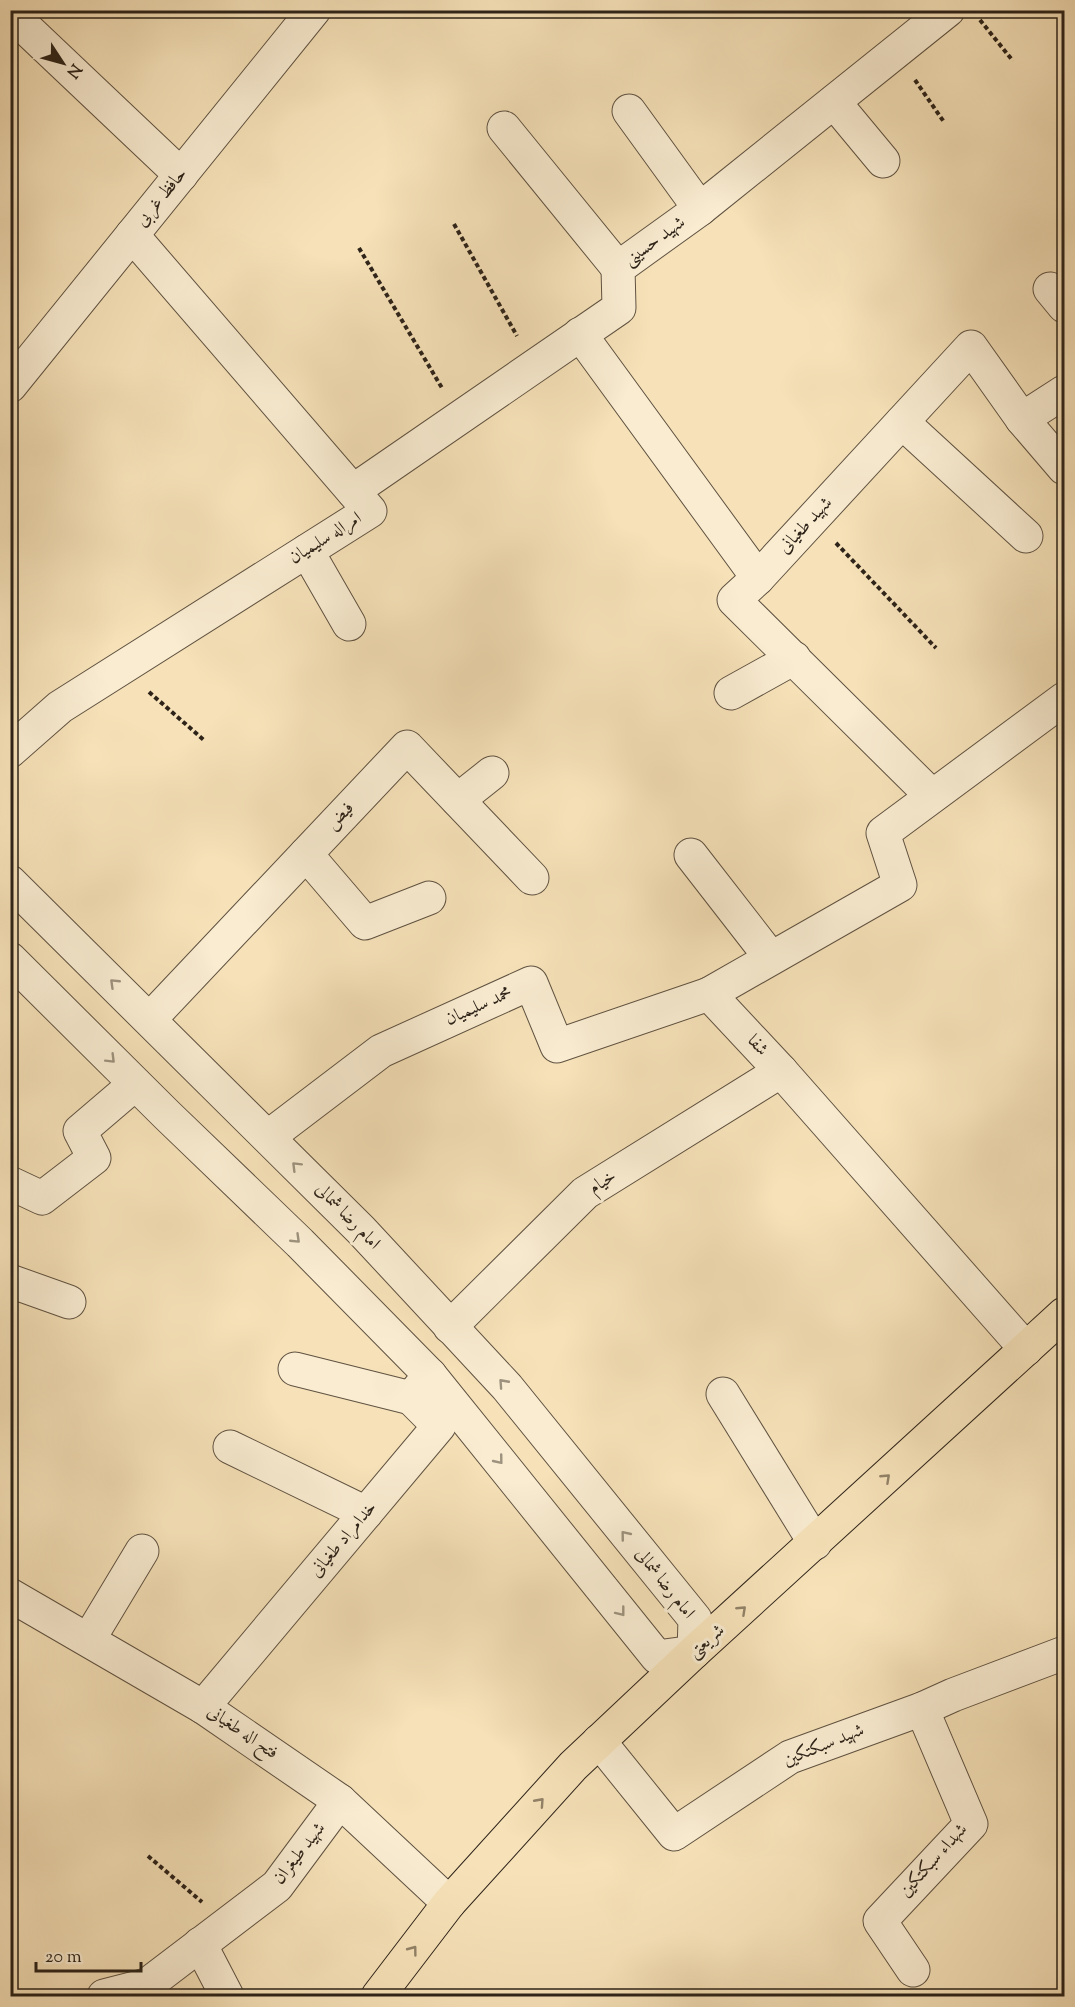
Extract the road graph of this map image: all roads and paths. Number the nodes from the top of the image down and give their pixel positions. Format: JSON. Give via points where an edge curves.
{"nodes":[{"id":1,"x":314,"y":10,"type":"edge"},
{"id":2,"x":948,"y":10,"type":"edge"},
{"id":3,"x":10,"y":14,"type":"edge"},
{"id":4,"x":979,"y":19,"type":"dead end"},
{"id":5,"x":896,"y":52,"type":"junction"},
{"id":6,"x":1013,"y":61,"type":"dead end"},
{"id":7,"x":834,"y":102,"type":"junction"},
{"id":8,"x":629,"y":111,"type":"dead end"},
{"id":9,"x":944,"y":122,"type":"dead end"},
{"id":10,"x":504,"y":128,"type":"dead end"},
{"id":11,"x":883,"y":161,"type":"dead end"},
{"id":12,"x":181,"y":175,"type":"junction"},
{"id":13,"x":700,"y":209,"type":"junction"},
{"id":14,"x":454,"y":224,"type":"dead end"},
{"id":15,"x":132,"y":235,"type":"junction"},
{"id":16,"x":359,"y":248,"type":"dead end"},
{"id":17,"x":618,"y":268,"type":"junction"},
{"id":18,"x":580,"y":334,"type":"junction"},
{"id":19,"x":533,"y":366,"type":"junction"},
{"id":20,"x":10,"y":386,"type":"edge"},
{"id":21,"x":1065,"y":392,"type":"edge"},
{"id":22,"x":460,"y":417,"type":"junction"},
{"id":23,"x":1022,"y":419,"type":"junction"},
{"id":24,"x":902,"y":422,"type":"junction"},
{"id":25,"x":1065,"y":468,"type":"edge"},
{"id":26,"x":353,"y":490,"type":"junction"},
{"id":27,"x":813,"y":518,"type":"junction"},
{"id":28,"x":1026,"y":536,"type":"dead end"},
{"id":29,"x":307,"y":551,"type":"junction"},
{"id":30,"x":758,"y":578,"type":"junction"},
{"id":31,"x":349,"y":624,"type":"dead end"},
{"id":32,"x":936,"y":648,"type":"dead end"},
{"id":33,"x":794,"y":658,"type":"junction"},
{"id":34,"x":121,"y":668,"type":"junction"},
{"id":35,"x":731,"y":693,"type":"dead end"},
{"id":36,"x":1065,"y":699,"type":"edge"},
{"id":37,"x":205,"y":741,"type":"dead end"},
{"id":38,"x":10,"y":751,"type":"edge"},
{"id":39,"x":492,"y":773,"type":"dead end"},
{"id":40,"x":932,"y":796,"type":"junction"},
{"id":41,"x":458,"y":800,"type":"junction"},
{"id":42,"x":306,"y":854,"type":"junction"},
{"id":43,"x":691,"y":855,"type":"dead end"},
{"id":44,"x":532,"y":878,"type":"dead end"},
{"id":45,"x":10,"y":882,"type":"edge"},
{"id":46,"x":429,"y":898,"type":"dead end"},
{"id":47,"x":10,"y":958,"type":"edge"},
{"id":48,"x":771,"y":958,"type":"junction"},
{"id":49,"x":709,"y":994,"type":"junction"},
{"id":50,"x":150,"y":1019,"type":"junction"},
{"id":51,"x":781,"y":1071,"type":"junction"},
{"id":52,"x":135,"y":1084,"type":"junction"},
{"id":53,"x":268,"y":1137,"type":"junction"},
{"id":54,"x":10,"y":1183,"type":"edge"},
{"id":55,"x":10,"y":1281,"type":"edge"},
{"id":56,"x":69,"y":1302,"type":"dead end"},
{"id":57,"x":1065,"y":1314,"type":"edge"},
{"id":58,"x":450,"y":1327,"type":"junction"},
{"id":59,"x":1026,"y":1349,"type":"junction"},
{"id":60,"x":295,"y":1369,"type":"dead end"},
{"id":61,"x":421,"y":1387,"type":"junction"},
{"id":62,"x":723,"y":1394,"type":"dead end"},
{"id":63,"x":230,"y":1447,"type":"dead end"},
{"id":64,"x":366,"y":1513,"type":"junction"},
{"id":65,"x":815,"y":1543,"type":"junction"},
{"id":66,"x":142,"y":1551,"type":"dead end"},
{"id":67,"x":10,"y":1595,"type":"edge"},
{"id":68,"x":89,"y":1639,"type":"junction"},
{"id":69,"x":694,"y":1652,"type":"junction"},
{"id":70,"x":1065,"y":1653,"type":"edge"},
{"id":71,"x":203,"y":1707,"type":"junction"},
{"id":72,"x":922,"y":1709,"type":"junction"},
{"id":73,"x":599,"y":1742,"type":"junction"},
{"id":74,"x":340,"y":1801,"type":"junction"},
{"id":75,"x":148,"y":1856,"type":"dead end"},
{"id":76,"x":449,"y":1903,"type":"junction"},
{"id":77,"x":227,"y":1924,"type":"junction"},
{"id":78,"x":200,"y":1944,"type":"junction"},
{"id":79,"x":913,"y":1970,"type":"dead end"},
{"id":80,"x":104,"y":1996,"type":"edge"},
{"id":81,"x":227,"y":1996,"type":"edge"},
{"id":82,"x":378,"y":1996,"type":"edge"}],
"edges":[{"from":1,"to":12,"type":"street","name":"حافظ غربی"},
{"from":2,"to":5,"type":"street","name":"شهید حسینی"},
{"from":3,"to":12,"type":"street"},
{"from":4,"to":6,"type":"path"},
{"from":5,"to":7,"type":"street","name":"شهید حسینی"},
{"from":5,"to":9,"type":"path"},
{"from":7,"to":11,"type":"street"},
{"from":7,"to":13,"type":"street","name":"شهید حسینی"},
{"from":8,"to":13,"type":"street"},
{"from":10,"to":17,"type":"street"},
{"from":12,"to":15,"type":"street","name":"حافظ غربی"},
{"from":13,"to":17,"type":"street","name":"شهید حسینی"},
{"from":14,"to":19,"type":"path"},
{"from":15,"to":20,"type":"street","name":"حافظ غربی"},
{"from":15,"to":26,"type":"street","name":"امراله سلیمیان"},
{"from":16,"to":22,"type":"path"},
{"from":17,"to":18,"type":"street","name":"شهید حسینی","via":[[619,308]]},
{"from":18,"to":19,"type":"street","name":"شهید حسینی"},
{"from":18,"to":30,"type":"street"},
{"from":19,"to":22,"type":"street","name":"شهید حسینی"},
{"from":21,"to":23,"type":"street"},
{"from":22,"to":26,"type":"street","name":"شهید حسینی"},
{"from":23,"to":24,"type":"street","name":"شهید طغیانی","via":[[971,347]]},
{"from":23,"to":25,"type":"street"},
{"from":24,"to":27,"type":"street","name":"شهید طغیانی"},
{"from":24,"to":28,"type":"street"},
{"from":26,"to":29,"type":"street","name":"امراله سلیمیان","via":[[370,511]]},
{"from":27,"to":30,"type":"street","name":"شهید طغیانی"},
{"from":27,"to":32,"type":"path"},
{"from":29,"to":31,"type":"street"},
{"from":29,"to":34,"type":"street","name":"امراله سلیمیان"},
{"from":30,"to":33,"type":"street","name":"شهید طغیانی","via":[[734,600]]},
{"from":33,"to":35,"type":"street"},
{"from":33,"to":40,"type":"street","name":"شهید طغیانی"},
{"from":34,"to":37,"type":"path"},
{"from":34,"to":38,"type":"street","name":"امراله سلیمیان","via":[[60,707]]},
{"from":36,"to":40,"type":"street"},
{"from":39,"to":41,"type":"street"},
{"from":40,"to":48,"type":"street","via":[[883,833],[900,885]]},
{"from":41,"to":42,"type":"street","name":"فیض","via":[[407,747]]},
{"from":41,"to":44,"type":"street","name":"فیض"},
{"from":42,"to":46,"type":"street","via":[[365,923]]},
{"from":42,"to":50,"type":"street","name":"فیض"},
{"from":43,"to":48,"type":"street"},
{"from":50,"to":45,"type":"street","name":"امام رضا شمالی","one_way":true},
{"from":47,"to":52,"type":"street","one_way":true},
{"from":48,"to":49,"type":"street"},
{"from":49,"to":51,"type":"street","name":"شفا"},
{"from":49,"to":53,"type":"street","name":"محمد سلیمیان","via":[[557,1046],[531,983],[381,1051]]},
{"from":50,"to":53,"type":"street","name":"امام رضا شمالی"},
{"from":51,"to":58,"type":"street","name":"خیام","via":[[585,1193]]},
{"from":51,"to":59,"type":"street","name":"شفا"},
{"from":52,"to":54,"type":"street","via":[[80,1131],[94,1158],[42,1198]]},
{"from":52,"to":61,"type":"street","one_way":true,"via":[[300,1243]]},
{"from":58,"to":53,"type":"street","name":"امام رضا شمالی","one_way":true},
{"from":55,"to":56,"type":"street"},
{"from":57,"to":59,"type":"main road","name":"شریعتی"},
{"from":69,"to":58,"type":"street","name":"امام رضا شمالی","one_way":true,"via":[[695,1619],[507,1387]]},
{"from":65,"to":59,"type":"main road","name":"شریعتی","one_way":true},
{"from":60,"to":61,"type":"street"},
{"from":61,"to":64,"type":"street","name":"خدامراد طغیانی","via":[[439,1426]]},
{"from":61,"to":69,"type":"street","one_way":true,"via":[[657,1657]]},
{"from":62,"to":65,"type":"street"},
{"from":63,"to":64,"type":"street"},
{"from":64,"to":71,"type":"street","name":"خدامراد طغیانی"},
{"from":69,"to":65,"type":"main road","name":"شریعتی","one_way":true},
{"from":66,"to":68,"type":"street"},
{"from":67,"to":68,"type":"street","name":"فتح اله طغیانی"},
{"from":68,"to":71,"type":"street","name":"فتح اله طغیانی"},
{"from":69,"to":73,"type":"main road","name":"شریعتی"},
{"from":70,"to":72,"type":"street","name":"شهید سبکتکین"},
{"from":71,"to":74,"type":"street","name":"فتح اله طغیانی"},
{"from":72,"to":73,"type":"street","name":"شهید سبکتکین","via":[[790,1757],[674,1834]]},
{"from":72,"to":79,"type":"street","name":"شهداء سبکتکین","via":[[971,1824],[880,1921]]},
{"from":76,"to":73,"type":"main road","name":"شریعتی","one_way":true},
{"from":74,"to":76,"type":"street","name":"فتح اله طغیانی"},
{"from":74,"to":77,"type":"street","name":"شهید طیغران","via":[[277,1886]]},
{"from":75,"to":77,"type":"path"},
{"from":82,"to":76,"type":"main road","name":"شریعتی","one_way":true},
{"from":77,"to":78,"type":"street","name":"شهید طیغران"},
{"from":78,"to":80,"type":"street","name":"شهید طیغران","via":[[147,1985]]},
{"from":78,"to":81,"type":"street"}]}
